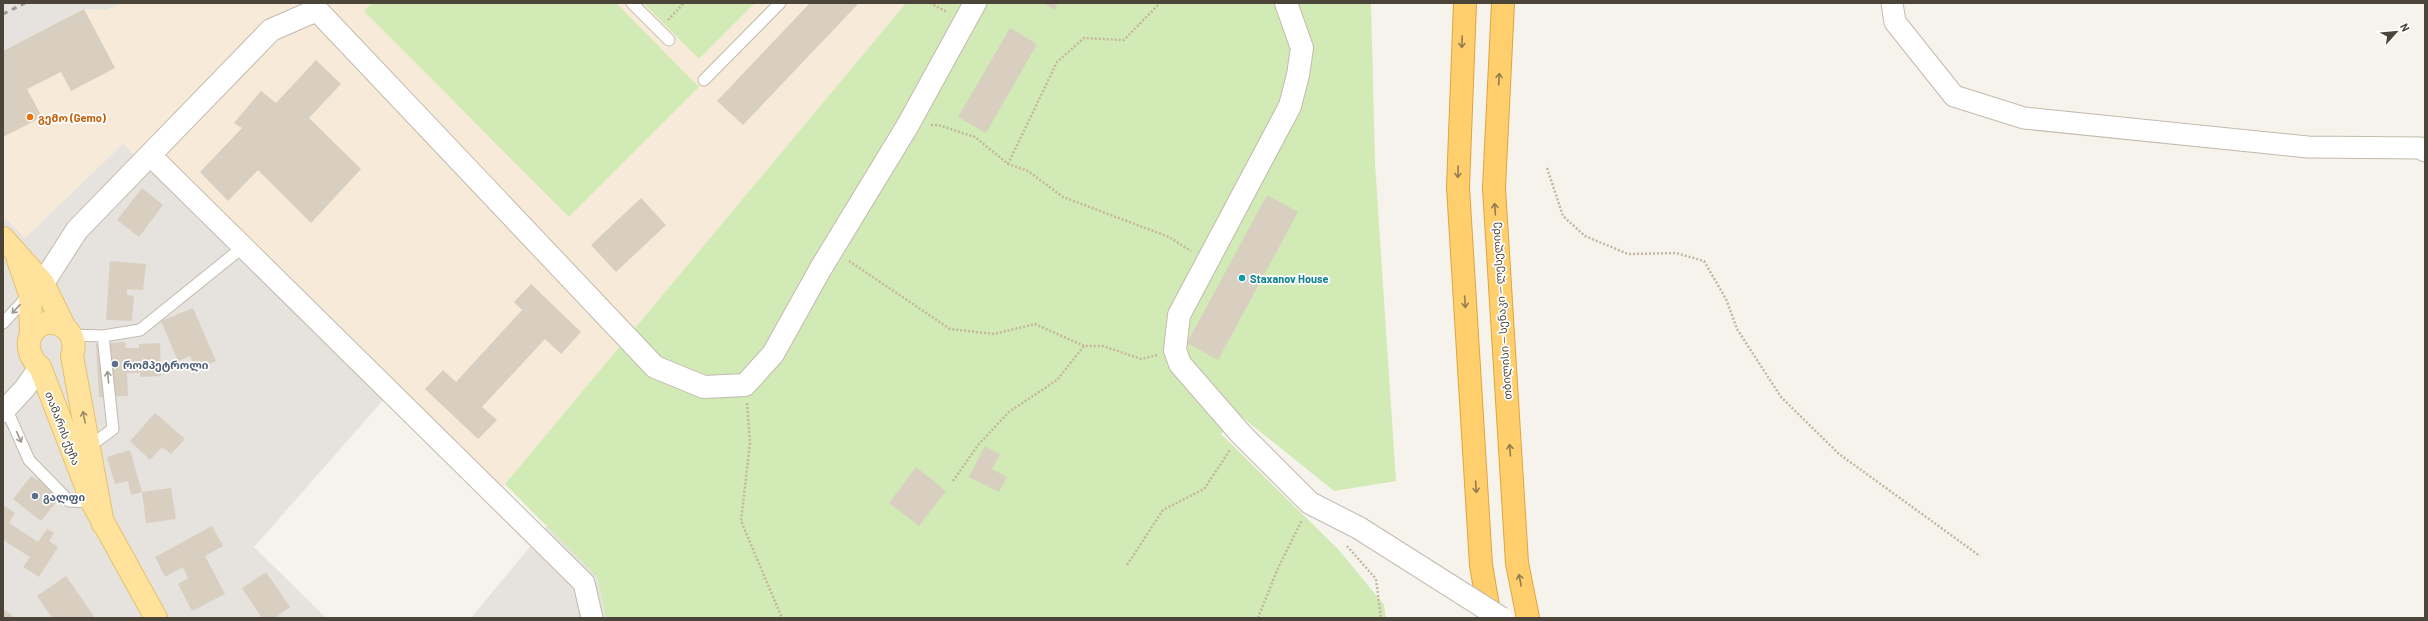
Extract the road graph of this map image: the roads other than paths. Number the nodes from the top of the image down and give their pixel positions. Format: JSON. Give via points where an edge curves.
{"nodes":[{"id":1,"x":632,"y":3,"type":"edge"},
{"id":2,"x":780,"y":3,"type":"edge"},
{"id":3,"x":975,"y":3,"type":"edge"},
{"id":4,"x":1286,"y":3,"type":"edge"},
{"id":5,"x":1464,"y":3,"type":"edge"},
{"id":6,"x":1503,"y":3,"type":"edge"},
{"id":7,"x":1892,"y":3,"type":"edge"},
{"id":8,"x":323,"y":7,"type":"edge"},
{"id":9,"x":669,"y":40,"type":"dead end"},
{"id":10,"x":704,"y":80,"type":"dead end"},
{"id":11,"x":2424,"y":148,"type":"edge"},
{"id":12,"x":150,"y":155,"type":"junction"},
{"id":13,"x":9,"y":244,"type":"edge"},
{"id":14,"x":243,"y":247,"type":"junction"},
{"id":15,"x":36,"y":288,"type":"junction"},
{"id":16,"x":3,"y":323,"type":"edge"},
{"id":17,"x":68,"y":331,"type":"junction"},
{"id":18,"x":32,"y":333,"type":"junction"},
{"id":19,"x":103,"y":336,"type":"junction"},
{"id":20,"x":72,"y":356,"type":"junction"},
{"id":21,"x":40,"y":367,"type":"junction"},
{"id":22,"x":4,"y":407,"type":"edge"},
{"id":23,"x":90,"y":446,"type":"junction"},
{"id":24,"x":92,"y":502,"type":"junction"},
{"id":25,"x":102,"y":524,"type":"junction"},
{"id":26,"x":156,"y":618,"type":"edge"},
{"id":27,"x":592,"y":618,"type":"edge"},
{"id":28,"x":1490,"y":618,"type":"edge"},
{"id":29,"x":1501,"y":618,"type":"edge"},
{"id":30,"x":1528,"y":618,"type":"edge"}],
"edges":[{"from":1,"to":9,"type":"lane"},
{"from":2,"to":10,"type":"lane"},
{"from":3,"to":8,"type":"street","via":[[908,125],[773,354],[745,385],[704,387],[655,367]]},
{"from":4,"to":29,"type":"street","bridge":true,"via":[[1302,48],[1290,106],[1180,315],[1175,350],[1180,364],[1241,434],[1310,503],[1353,536]]},
{"from":5,"to":28,"type":"highway","one_way":true,"via":[[1458,187],[1481,565]]},
{"from":30,"to":6,"type":"highway","name":"თბილისი — სენაკი — ლესელიძე","one_way":true,"via":[[1517,563],[1494,188]]},
{"from":7,"to":11,"type":"street","via":[[1895,22],[1954,96],[2024,118],[2308,147]]},
{"from":8,"to":12,"type":"street","via":[[271,30]]},
{"from":12,"to":14,"type":"street"},
{"from":12,"to":15,"type":"street","via":[[77,230]]},
{"from":13,"to":15,"type":"main road"},
{"from":14,"to":19,"type":"lane","via":[[140,330]]},
{"from":14,"to":27,"type":"street","via":[[584,583]]},
{"from":15,"to":16,"type":"lane","one_way":true},
{"from":15,"to":17,"type":"main road"},
{"from":15,"to":18,"type":"main road"},
{"from":17,"to":18,"type":"main road","via":[[46,323]]},
{"from":17,"to":19,"type":"lane"},
{"from":17,"to":20,"type":"main road","name":"თამარის ქუჩა","via":[[74,349]]},
{"from":18,"to":21,"type":"main road","name":"თამარის ქუჩა","via":[[28,342],[28,352]]},
{"from":23,"to":19,"type":"lane","one_way":true,"via":[[113,429]]},
{"from":20,"to":21,"type":"main road","via":[[62,367]]},
{"from":23,"to":20,"type":"main road","name":"თამარის ქუჩა","one_way":true},
{"from":21,"to":22,"type":"street","via":[[25,388]]},
{"from":21,"to":24,"type":"main road","name":"თამარის ქუჩა"},
{"from":22,"to":24,"type":"lane","one_way":true,"via":[[29,460],[70,500]]},
{"from":23,"to":25,"type":"main road","name":"თამარის ქუჩა"},
{"from":24,"to":25,"type":"main road","name":"თამარის ქუჩა"},
{"from":25,"to":26,"type":"main road","name":"თამარის ქუჩა"}]}
